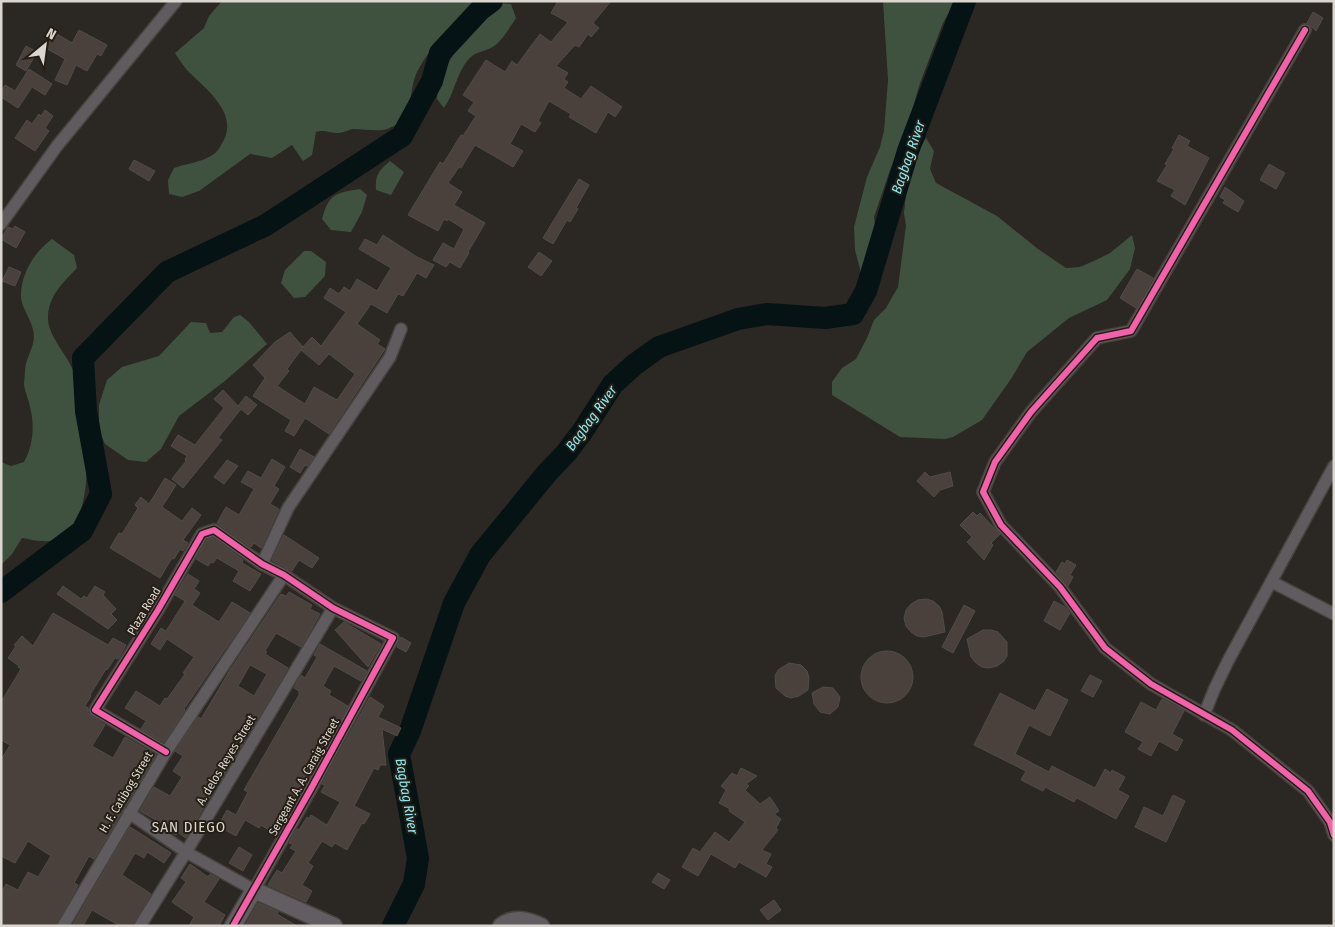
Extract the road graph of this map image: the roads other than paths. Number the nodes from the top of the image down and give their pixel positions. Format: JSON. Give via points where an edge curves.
{"nodes":[{"id":1,"x":176,"y":1,"type":"edge"},
{"id":2,"x":1305,"y":30,"type":"dead end"},
{"id":3,"x":1,"y":224,"type":"edge"},
{"id":4,"x":401,"y":329,"type":"dead end"},
{"id":5,"x":1334,"y":466,"type":"edge"},
{"id":6,"x":262,"y":564,"type":"junction"},
{"id":7,"x":284,"y":576,"type":"junction"},
{"id":8,"x":1272,"y":582,"type":"junction"},
{"id":9,"x":333,"y":608,"type":"junction"},
{"id":10,"x":1334,"y":614,"type":"edge"},
{"id":11,"x":393,"y":638,"type":"joint"},
{"id":12,"x":1204,"y":715,"type":"junction"},
{"id":13,"x":166,"y":752,"type":"junction"},
{"id":14,"x":129,"y":813,"type":"junction"},
{"id":15,"x":1334,"y":835,"type":"edge"},
{"id":16,"x":186,"y":852,"type":"junction"},
{"id":17,"x":254,"y":890,"type":"junction"},
{"id":18,"x":63,"y":926,"type":"edge"},
{"id":19,"x":140,"y":926,"type":"edge"},
{"id":20,"x":233,"y":926,"type":"edge"},
{"id":21,"x":334,"y":926,"type":"edge"},
{"id":22,"x":501,"y":926,"type":"edge"},
{"id":23,"x":541,"y":926,"type":"edge"}],
"edges":[{"from":1,"to":3,"type":"street","via":[[57,146]]},
{"from":2,"to":12,"type":"street","via":[[1131,331],[1098,338],[1032,412],[995,462],[983,492],[1001,525],[1060,587],[1106,648],[1151,684]]},
{"from":4,"to":6,"type":"street","via":[[390,357],[288,508]]},
{"from":5,"to":8,"type":"street"},
{"from":6,"to":7,"type":"street","name":"Plaza Road"},
{"from":6,"to":13,"type":"street","name":"Plaza Road","via":[[214,530],[202,534],[95,710]]},
{"from":7,"to":9,"type":"street","name":"Plaza Road"},
{"from":7,"to":13,"type":"street","name":"H. F. Catibog Street"},
{"from":8,"to":10,"type":"street"},
{"from":8,"to":12,"type":"street","via":[[1228,661]]},
{"from":9,"to":11,"type":"street","name":"Plaza Road"},
{"from":9,"to":16,"type":"street","name":"A. delos Reyes Street"},
{"from":11,"to":17,"type":"street","name":"Sergeant A. A. Caraig Street"},
{"from":12,"to":15,"type":"street","via":[[1232,730],[1308,791],[1330,822]]},
{"from":13,"to":14,"type":"street","name":"H. F. Catibog Street"},
{"from":14,"to":16,"type":"street"},
{"from":14,"to":18,"type":"street","name":"H. F. Catibog Street"},
{"from":16,"to":17,"type":"street"},
{"from":16,"to":19,"type":"street","name":"A. delos Reyes Street"},
{"from":17,"to":20,"type":"street","name":"Sergeant A. A. Caraig Street"},
{"from":17,"to":21,"type":"street"},
{"from":22,"to":23,"type":"street","via":[[515,919]]}]}
